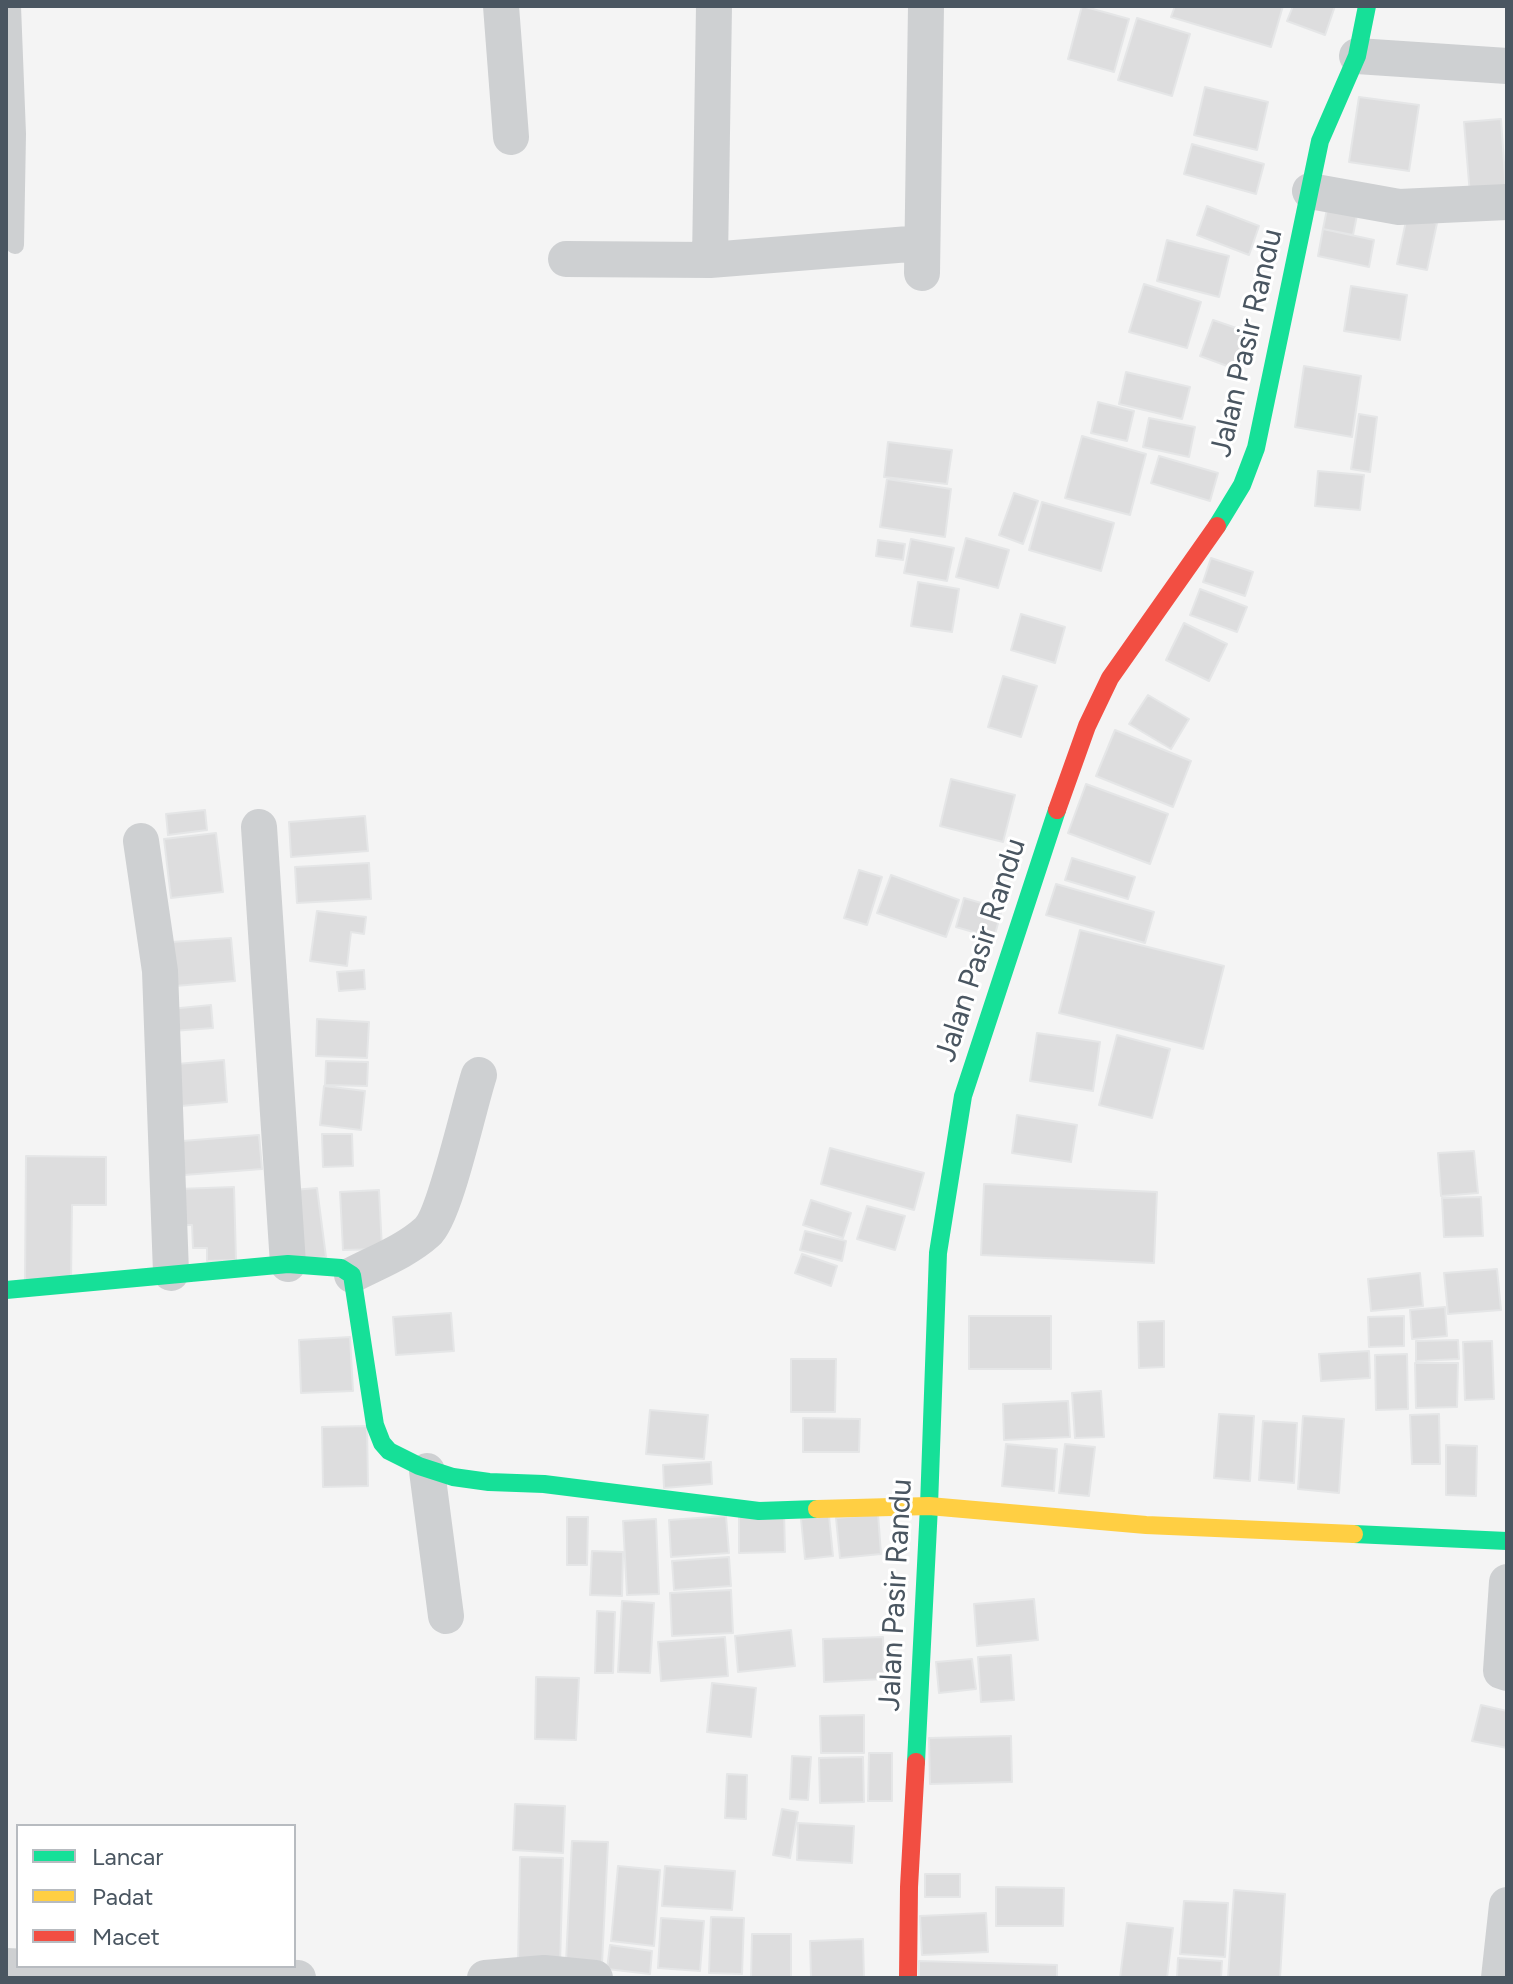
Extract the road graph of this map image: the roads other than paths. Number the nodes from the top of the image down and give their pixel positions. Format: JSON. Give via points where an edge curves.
{"nodes":[{"id":1,"x":12,"y":6,"type":"edge"},
{"id":2,"x":501,"y":6,"type":"edge"},
{"id":3,"x":714,"y":6,"type":"edge"},
{"id":4,"x":926,"y":6,"type":"edge"},
{"id":5,"x":1367,"y":6,"type":"edge"},
{"id":6,"x":1357,"y":56,"type":"junction"},
{"id":7,"x":1507,"y":66,"type":"edge"},
{"id":8,"x":511,"y":137,"type":"dead end"},
{"id":9,"x":1310,"y":191,"type":"junction"},
{"id":10,"x":1507,"y":202,"type":"edge"},
{"id":11,"x":15,"y":245,"type":"dead end"},
{"id":12,"x":566,"y":259,"type":"dead end"},
{"id":13,"x":710,"y":260,"type":"junction"},
{"id":14,"x":259,"y":827,"type":"dead end"},
{"id":15,"x":141,"y":841,"type":"dead end"},
{"id":16,"x":479,"y":1075,"type":"dead end"},
{"id":17,"x":288,"y":1264,"type":"junction"},
{"id":18,"x":171,"y":1273,"type":"junction"},
{"id":19,"x":352,"y":1275,"type":"junction"},
{"id":20,"x":6,"y":1290,"type":"edge"},
{"id":21,"x":427,"y":1471,"type":"junction"},
{"id":22,"x":929,"y":1506,"type":"junction"},
{"id":23,"x":1507,"y":1541,"type":"edge"},
{"id":24,"x":1507,"y":1582,"type":"edge"},
{"id":25,"x":446,"y":1616,"type":"dead end"},
{"id":26,"x":1507,"y":1673,"type":"edge"},
{"id":27,"x":1507,"y":1905,"type":"edge"},
{"id":28,"x":25,"y":1968,"type":"edge"},
{"id":29,"x":82,"y":1974,"type":"edge"},
{"id":30,"x":544,"y":1976,"type":"edge"},
{"id":31,"x":298,"y":1978,"type":"edge"},
{"id":32,"x":485,"y":1978,"type":"edge"},
{"id":33,"x":595,"y":1978,"type":"edge"},
{"id":34,"x":908,"y":1978,"type":"edge"},
{"id":35,"x":1499,"y":1978,"type":"edge"}],
"edges":[{"from":1,"to":11,"type":"lane"},
{"from":2,"to":8,"type":"street"},
{"from":3,"to":13,"type":"street"},
{"from":4,"to":13,"type":"street","via":[[922,258]]},
{"from":5,"to":6,"type":"street","name":"Jalan Pasir Randu"},
{"from":6,"to":7,"type":"street"},
{"from":6,"to":9,"type":"street","name":"Jalan Pasir Randu","via":[[1320,141]]},
{"from":9,"to":10,"type":"street","via":[[1399,207]]},
{"from":9,"to":22,"type":"street","name":"Jalan Pasir Randu","via":[[1242,485],[1110,678],[1087,726],[963,1096],[938,1253]]},
{"from":12,"to":13,"type":"street"},
{"from":14,"to":17,"type":"street"},
{"from":15,"to":18,"type":"street","via":[[160,971]]},
{"from":16,"to":19,"type":"street","via":[[430,1231]]},
{"from":17,"to":18,"type":"street"},
{"from":17,"to":19,"type":"street","via":[[331,1266]]},
{"from":18,"to":20,"type":"street"},
{"from":19,"to":21,"type":"street","via":[[379,1438],[386,1449]]},
{"from":21,"to":22,"type":"street","via":[[759,1511]]},
{"from":21,"to":25,"type":"street"},
{"from":22,"to":23,"type":"street","via":[[1146,1525]]},
{"from":22,"to":34,"type":"street","name":"Jalan Pasir Randu"},
{"from":24,"to":26,"type":"street","via":[[1500,1650],[1501,1671]]},
{"from":27,"to":35,"type":"street"},
{"from":28,"to":29,"type":"street"},
{"from":29,"to":31,"type":"street"},
{"from":30,"to":32,"type":"street"},
{"from":30,"to":33,"type":"street"}]}
